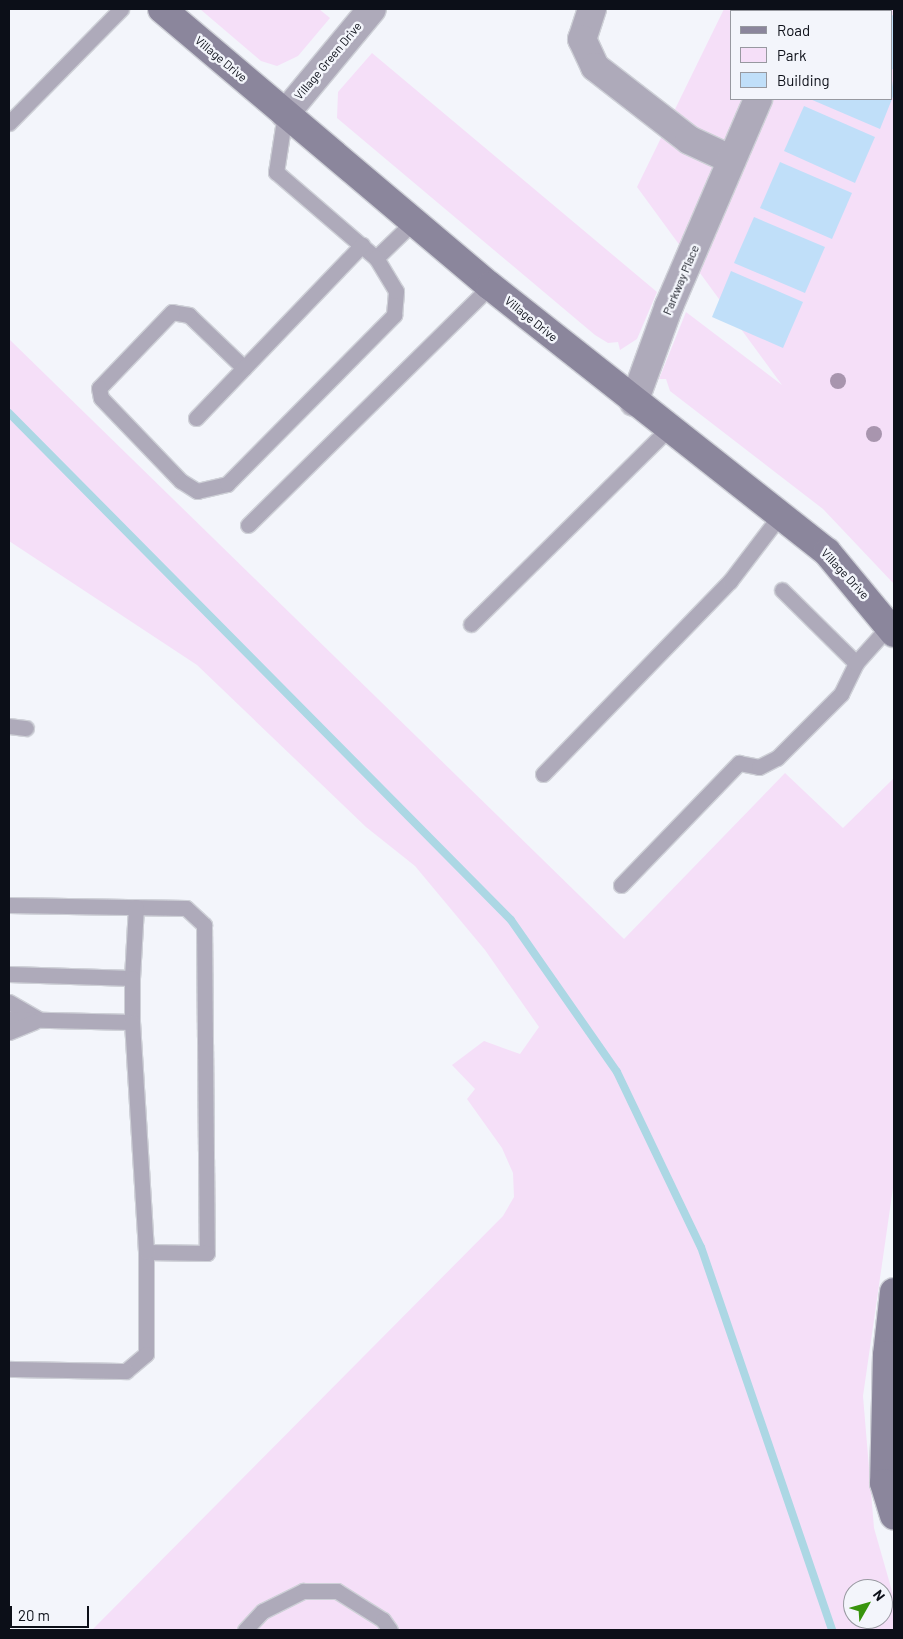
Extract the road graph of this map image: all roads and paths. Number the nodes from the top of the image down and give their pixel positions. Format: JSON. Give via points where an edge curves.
{"nodes":[{"id":1,"x":121,"y":9,"type":"edge"},
{"id":2,"x":162,"y":9,"type":"edge"},
{"id":3,"x":372,"y":9,"type":"edge"},
{"id":4,"x":592,"y":9,"type":"edge"},
{"id":5,"x":758,"y":100,"type":"edge"},
{"id":6,"x":284,"y":114,"type":"junction"},
{"id":7,"x":9,"y":123,"type":"edge"},
{"id":8,"x":732,"y":160,"type":"junction"},
{"id":9,"x":414,"y":222,"type":"junction"},
{"id":10,"x":362,"y":246,"type":"junction"},
{"id":11,"x":376,"y":258,"type":"junction"},
{"id":12,"x":490,"y":286,"type":"junction"},
{"id":13,"x":244,"y":368,"type":"junction"},
{"id":14,"x":634,"y":402,"type":"junction"},
{"id":15,"x":196,"y":418,"type":"dead end"},
{"id":16,"x":668,"y":429,"type":"junction"},
{"id":17,"x":781,"y":514,"type":"junction"},
{"id":18,"x":248,"y":524,"type":"dead end"},
{"id":19,"x":782,"y":590,"type":"dead end"},
{"id":20,"x":471,"y":624,"type":"dead end"},
{"id":21,"x":892,"y":630,"type":"edge"},
{"id":22,"x":856,"y":663,"type":"junction"},
{"id":23,"x":9,"y":726,"type":"edge"},
{"id":24,"x":26,"y":728,"type":"dead end"},
{"id":25,"x":543,"y":774,"type":"dead end"},
{"id":26,"x":621,"y":885,"type":"dead end"},
{"id":27,"x":9,"y":905,"type":"edge"},
{"id":28,"x":136,"y":907,"type":"junction"},
{"id":29,"x":9,"y":974,"type":"edge"},
{"id":30,"x":132,"y":978,"type":"junction"},
{"id":31,"x":9,"y":1002,"type":"edge"},
{"id":32,"x":9,"y":1019,"type":"edge"},
{"id":33,"x":40,"y":1020,"type":"junction"},
{"id":34,"x":132,"y":1022,"type":"junction"},
{"id":35,"x":9,"y":1032,"type":"edge"},
{"id":36,"x":146,"y":1252,"type":"junction"},
{"id":37,"x":894,"y":1292,"type":"edge"},
{"id":38,"x":9,"y":1369,"type":"edge"},
{"id":39,"x":894,"y":1516,"type":"edge"},
{"id":40,"x":245,"y":1630,"type":"edge"},
{"id":41,"x":390,"y":1630,"type":"edge"}],
"edges":[{"from":1,"to":7,"type":"lane"},
{"from":2,"to":6,"type":"street","name":"Village Drive"},
{"from":3,"to":6,"type":"street","name":"Village Green Drive"},
{"from":4,"to":8,"type":"street","via":[[582,39],[595,68],[689,140]]},
{"from":5,"to":8,"type":"street","name":"Parkway Place"},
{"from":6,"to":9,"type":"street","name":"Village Drive"},
{"from":6,"to":10,"type":"lane","via":[[276,172]]},
{"from":8,"to":14,"type":"street","name":"Parkway Place","via":[[669,306]]},
{"from":9,"to":11,"type":"lane"},
{"from":9,"to":12,"type":"street","name":"Village Drive"},
{"from":10,"to":11,"type":"lane"},
{"from":10,"to":13,"type":"lane"},
{"from":11,"to":13,"type":"lane","via":[[396,292],[394,315],[227,484],[197,491],[181,481],[101,398],[99,388],[172,312],[189,315]]},
{"from":12,"to":14,"type":"street","name":"Village Drive"},
{"from":12,"to":18,"type":"lane"},
{"from":13,"to":15,"type":"lane"},
{"from":14,"to":16,"type":"street","name":"Village Drive"},
{"from":16,"to":17,"type":"street","name":"Village Drive"},
{"from":16,"to":20,"type":"lane"},
{"from":17,"to":21,"type":"street","name":"Village Drive","via":[[827,552]]},
{"from":17,"to":25,"type":"lane","via":[[730,581]]},
{"from":19,"to":22,"type":"lane"},
{"from":21,"to":22,"type":"lane"},
{"from":22,"to":26,"type":"lane","via":[[841,694],[777,758],[759,767],[739,763]]},
{"from":23,"to":24,"type":"lane"},
{"from":27,"to":28,"type":"lane"},
{"from":28,"to":30,"type":"lane"},
{"from":28,"to":36,"type":"lane","via":[[186,908],[204,925],[207,1254]]},
{"from":29,"to":30,"type":"lane"},
{"from":30,"to":34,"type":"lane"},
{"from":31,"to":33,"type":"lane"},
{"from":32,"to":33,"type":"lane"},
{"from":33,"to":34,"type":"lane"},
{"from":33,"to":35,"type":"lane"},
{"from":34,"to":36,"type":"lane"},
{"from":36,"to":38,"type":"lane","via":[[146,1354],[126,1371]]},
{"from":37,"to":39,"type":"street","via":[[887,1355],[884,1483]]},
{"from":40,"to":41,"type":"lane","via":[[263,1611],[303,1591],[337,1592],[383,1620]]}]}
